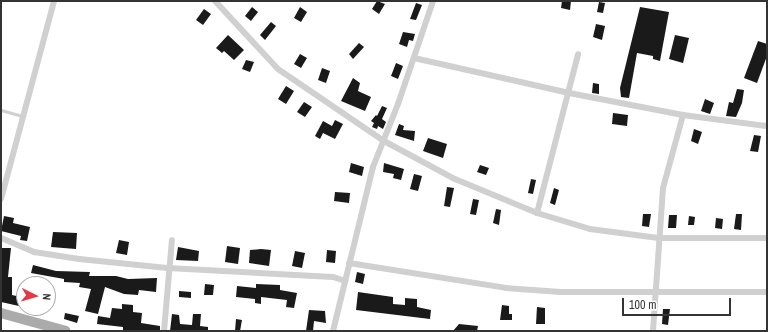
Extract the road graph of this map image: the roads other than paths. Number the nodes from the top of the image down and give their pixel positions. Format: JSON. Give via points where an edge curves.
{"nodes":[{"id":1,"x":54,"y":1,"type":"edge"},
{"id":2,"x":215,"y":1,"type":"edge"},
{"id":3,"x":433,"y":1,"type":"edge"},
{"id":4,"x":578,"y":54,"type":"dead end"},
{"id":5,"x":414,"y":58,"type":"junction"},
{"id":6,"x":569,"y":93,"type":"junction"},
{"id":7,"x":1,"y":110,"type":"edge"},
{"id":8,"x":683,"y":115,"type":"junction"},
{"id":9,"x":22,"y":116,"type":"junction"},
{"id":10,"x":767,"y":126,"type":"edge"},
{"id":11,"x":384,"y":141,"type":"junction"},
{"id":12,"x":1,"y":199,"type":"edge"},
{"id":13,"x":537,"y":213,"type":"junction"},
{"id":14,"x":1,"y":238,"type":"edge"},
{"id":15,"x":658,"y":238,"type":"junction"},
{"id":16,"x":767,"y":238,"type":"edge"},
{"id":17,"x":172,"y":240,"type":"dead end"},
{"id":18,"x":349,"y":263,"type":"junction"},
{"id":19,"x":168,"y":268,"type":"junction"},
{"id":20,"x":345,"y":281,"type":"junction"},
{"id":21,"x":657,"y":291,"type":"junction"},
{"id":22,"x":767,"y":292,"type":"edge"},
{"id":23,"x":1,"y":313,"type":"edge"},
{"id":24,"x":66,"y":331,"type":"edge"},
{"id":25,"x":164,"y":331,"type":"edge"},
{"id":26,"x":333,"y":331,"type":"edge"},
{"id":27,"x":652,"y":331,"type":"edge"}],
"edges":[{"from":1,"to":9,"type":"street"},
{"from":2,"to":11,"type":"street","via":[[278,69]]},
{"from":3,"to":5,"type":"street"},
{"from":4,"to":6,"type":"street"},
{"from":5,"to":6,"type":"street"},
{"from":5,"to":11,"type":"street"},
{"from":6,"to":8,"type":"street"},
{"from":6,"to":13,"type":"street"},
{"from":7,"to":9,"type":"lane"},
{"from":8,"to":10,"type":"street"},
{"from":8,"to":15,"type":"street","via":[[663,188]]},
{"from":9,"to":12,"type":"street"},
{"from":11,"to":13,"type":"street","via":[[456,179]]},
{"from":11,"to":18,"type":"street","via":[[373,167]]},
{"from":13,"to":15,"type":"street","via":[[590,229]]},
{"from":14,"to":19,"type":"street","via":[[34,252]]},
{"from":15,"to":16,"type":"street"},
{"from":15,"to":21,"type":"street"},
{"from":17,"to":19,"type":"street"},
{"from":18,"to":20,"type":"street"},
{"from":18,"to":21,"type":"street","via":[[506,288],[561,292]]},
{"from":19,"to":20,"type":"street","via":[[333,277]]},
{"from":19,"to":25,"type":"street"},
{"from":20,"to":26,"type":"street"},
{"from":21,"to":22,"type":"street"},
{"from":21,"to":27,"type":"street"},
{"from":23,"to":24,"type":"main road"}]}
